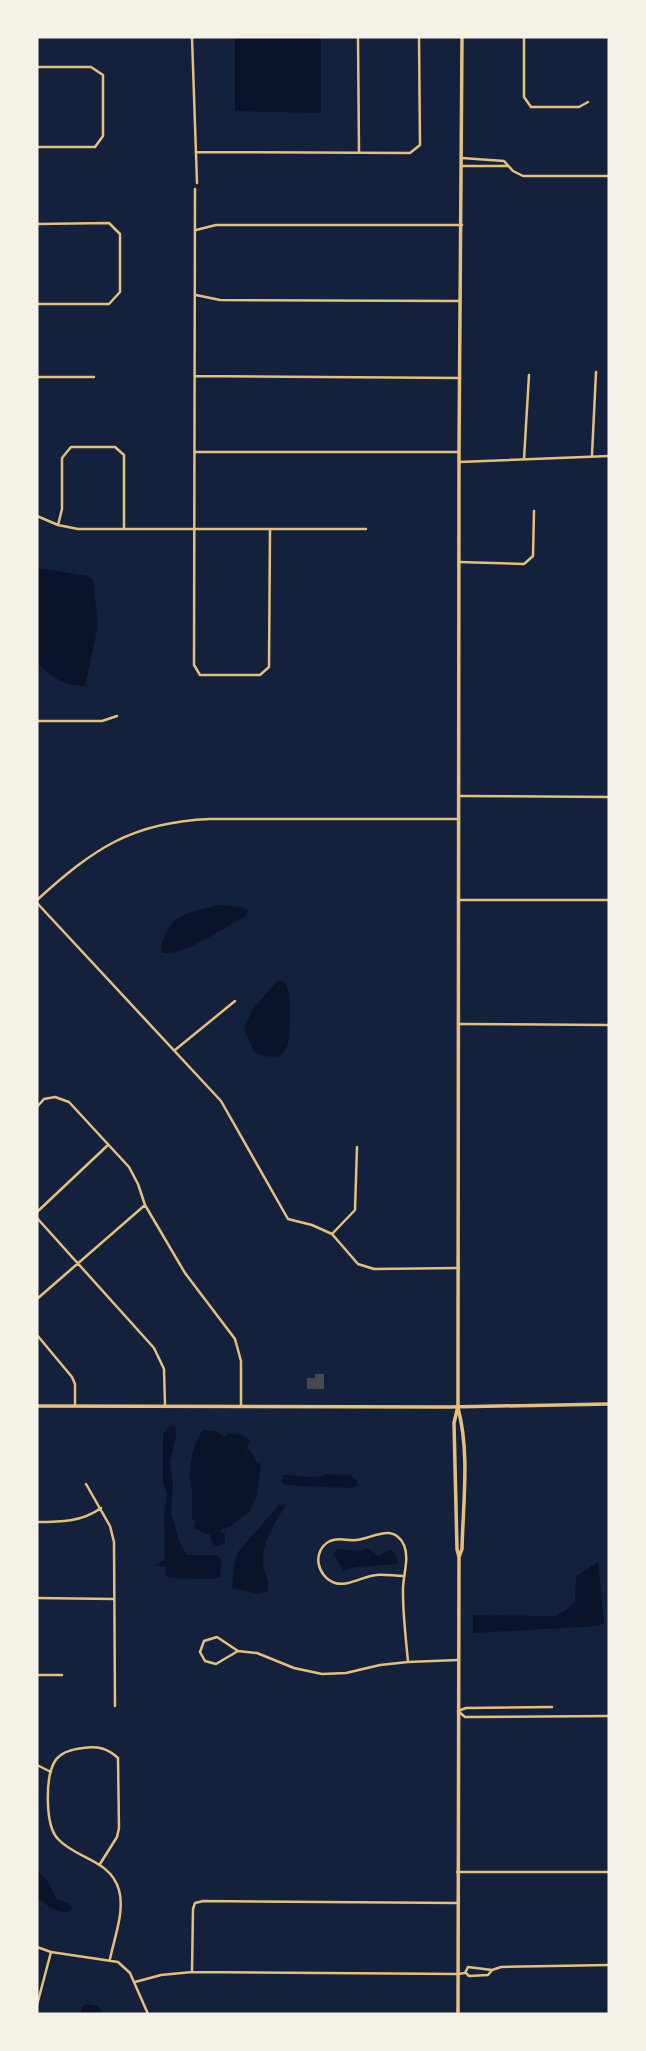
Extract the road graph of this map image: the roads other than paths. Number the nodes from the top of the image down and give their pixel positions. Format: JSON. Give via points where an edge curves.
{"nodes":[{"id":1,"x":192,"y":37,"type":"edge"},
{"id":2,"x":358,"y":37,"type":"edge"},
{"id":3,"x":419,"y":37,"type":"edge"},
{"id":4,"x":462,"y":37,"type":"edge"},
{"id":5,"x":524,"y":37,"type":"edge"},
{"id":6,"x":37,"y":67,"type":"edge"},
{"id":7,"x":588,"y":102,"type":"dead end"},
{"id":8,"x":37,"y":147,"type":"edge"},
{"id":9,"x":196,"y":152,"type":"junction"},
{"id":10,"x":359,"y":152,"type":"junction"},
{"id":11,"x":462,"y":158,"type":"junction"},
{"id":12,"x":462,"y":166,"type":"junction"},
{"id":13,"x":508,"y":166,"type":"junction"},
{"id":14,"x":609,"y":176,"type":"edge"},
{"id":15,"x":197,"y":183,"type":"dead end"},
{"id":16,"x":195,"y":189,"type":"dead end"},
{"id":17,"x":37,"y":223,"type":"edge"},
{"id":18,"x":461,"y":225,"type":"junction"},
{"id":19,"x":195,"y":230,"type":"junction"},
{"id":20,"x":195,"y":295,"type":"junction"},
{"id":21,"x":460,"y":301,"type":"junction"},
{"id":22,"x":37,"y":304,"type":"edge"},
{"id":23,"x":596,"y":372,"type":"dead end"},
{"id":24,"x":529,"y":375,"type":"dead end"},
{"id":25,"x":195,"y":376,"type":"junction"},
{"id":26,"x":37,"y":377,"type":"edge"},
{"id":27,"x":94,"y":377,"type":"dead end"},
{"id":28,"x":460,"y":377,"type":"junction"},
{"id":29,"x":195,"y":452,"type":"junction"},
{"id":30,"x":459,"y":453,"type":"junction"},
{"id":31,"x":592,"y":456,"type":"junction"},
{"id":32,"x":609,"y":456,"type":"edge"},
{"id":33,"x":524,"y":460,"type":"junction"},
{"id":34,"x":459,"y":462,"type":"junction"},
{"id":35,"x":534,"y":511,"type":"dead end"},
{"id":36,"x":37,"y":516,"type":"edge"},
{"id":37,"x":58,"y":525,"type":"junction"},
{"id":38,"x":194,"y":528,"type":"junction"},
{"id":39,"x":124,"y":529,"type":"junction"},
{"id":40,"x":366,"y":529,"type":"dead end"},
{"id":41,"x":270,"y":530,"type":"junction"},
{"id":42,"x":459,"y":562,"type":"junction"},
{"id":43,"x":117,"y":716,"type":"dead end"},
{"id":44,"x":37,"y":721,"type":"edge"},
{"id":45,"x":459,"y":796,"type":"junction"},
{"id":46,"x":609,"y":797,"type":"edge"},
{"id":47,"x":459,"y":819,"type":"junction"},
{"id":48,"x":459,"y":900,"type":"junction"},
{"id":49,"x":609,"y":900,"type":"edge"},
{"id":50,"x":37,"y":901,"type":"edge"},
{"id":51,"x":234,"y":1001,"type":"dead end"},
{"id":52,"x":459,"y":1024,"type":"junction"},
{"id":53,"x":609,"y":1025,"type":"edge"},
{"id":54,"x":174,"y":1050,"type":"junction"},
{"id":55,"x":37,"y":1107,"type":"edge"},
{"id":56,"x":108,"y":1145,"type":"junction"},
{"id":57,"x":357,"y":1147,"type":"dead end"},
{"id":58,"x":145,"y":1205,"type":"junction"},
{"id":59,"x":37,"y":1212,"type":"edge"},
{"id":60,"x":37,"y":1218,"type":"edge"},
{"id":61,"x":332,"y":1234,"type":"junction"},
{"id":62,"x":77,"y":1262,"type":"junction"},
{"id":63,"x":459,"y":1268,"type":"junction"},
{"id":64,"x":37,"y":1299,"type":"edge"},
{"id":65,"x":37,"y":1335,"type":"edge"},
{"id":66,"x":609,"y":1404,"type":"edge"},
{"id":67,"x":75,"y":1405,"type":"junction"},
{"id":68,"x":165,"y":1405,"type":"junction"},
{"id":69,"x":241,"y":1405,"type":"junction"},
{"id":70,"x":37,"y":1406,"type":"edge"},
{"id":71,"x":458,"y":1406,"type":"junction"},
{"id":72,"x":86,"y":1484,"type":"dead end"},
{"id":73,"x":101,"y":1508,"type":"junction"},
{"id":74,"x":37,"y":1522,"type":"edge"},
{"id":75,"x":460,"y":1557,"type":"junction"},
{"id":76,"x":403,"y":1576,"type":"junction"},
{"id":77,"x":37,"y":1598,"type":"edge"},
{"id":78,"x":114,"y":1599,"type":"junction"},
{"id":79,"x":238,"y":1650,"type":"junction"},
{"id":80,"x":458,"y":1660,"type":"junction"},
{"id":81,"x":408,"y":1662,"type":"junction"},
{"id":82,"x":37,"y":1675,"type":"edge"},
{"id":83,"x":62,"y":1675,"type":"dead end"},
{"id":84,"x":115,"y":1706,"type":"dead end"},
{"id":85,"x":552,"y":1707,"type":"dead end"},
{"id":86,"x":458,"y":1711,"type":"junction"},
{"id":87,"x":609,"y":1716,"type":"edge"},
{"id":88,"x":37,"y":1765,"type":"edge"},
{"id":89,"x":51,"y":1772,"type":"junction"},
{"id":90,"x":100,"y":1864,"type":"junction"},
{"id":91,"x":457,"y":1872,"type":"junction"},
{"id":92,"x":609,"y":1872,"type":"edge"},
{"id":93,"x":457,"y":1903,"type":"junction"},
{"id":94,"x":37,"y":1947,"type":"edge"},
{"id":95,"x":51,"y":1952,"type":"junction"},
{"id":96,"x":110,"y":1959,"type":"junction"},
{"id":97,"x":609,"y":1965,"type":"edge"},
{"id":98,"x":478,"y":1968,"type":"junction"},
{"id":99,"x":492,"y":1970,"type":"junction"},
{"id":100,"x":192,"y":1972,"type":"junction"},
{"id":101,"x":465,"y":1973,"type":"junction"},
{"id":102,"x":458,"y":1974,"type":"junction"},
{"id":103,"x":477,"y":1976,"type":"junction"},
{"id":104,"x":135,"y":1982,"type":"junction"},
{"id":105,"x":37,"y":2005,"type":"edge"},
{"id":106,"x":148,"y":2014,"type":"edge"},
{"id":107,"x":458,"y":2014,"type":"edge"}],
"edges":[{"from":1,"to":9,"type":"street"},
{"from":2,"to":10,"type":"street"},
{"from":3,"to":10,"type":"street","via":[[420,145],[410,153]]},
{"from":4,"to":11,"type":"street"},
{"from":5,"to":7,"type":"street","via":[[524,97],[531,107],[579,107]]},
{"from":6,"to":8,"type":"street","via":[[91,67],[103,75],[103,136],[96,147]]},
{"from":9,"to":10,"type":"street"},
{"from":9,"to":15,"type":"street"},
{"from":11,"to":12,"type":"street"},
{"from":11,"to":13,"type":"street","via":[[491,158]]},
{"from":12,"to":13,"type":"street"},
{"from":12,"to":18,"type":"street"},
{"from":13,"to":14,"type":"street","via":[[523,176]]},
{"from":16,"to":19,"type":"street"},
{"from":17,"to":22,"type":"street","via":[[109,223],[120,234],[120,292],[109,304]]},
{"from":18,"to":19,"type":"street","via":[[216,225]]},
{"from":18,"to":21,"type":"street"},
{"from":19,"to":20,"type":"street"},
{"from":20,"to":21,"type":"street","via":[[220,300]]},
{"from":20,"to":25,"type":"street"},
{"from":21,"to":28,"type":"street"},
{"from":23,"to":31,"type":"street"},
{"from":24,"to":33,"type":"street"},
{"from":25,"to":28,"type":"street"},
{"from":25,"to":29,"type":"street"},
{"from":26,"to":27,"type":"street"},
{"from":28,"to":30,"type":"street"},
{"from":29,"to":30,"type":"street"},
{"from":29,"to":38,"type":"street"},
{"from":30,"to":34,"type":"street"},
{"from":31,"to":32,"type":"street"},
{"from":31,"to":33,"type":"street"},
{"from":33,"to":34,"type":"street"},
{"from":34,"to":42,"type":"street"},
{"from":35,"to":42,"type":"street","via":[[533,556],[524,564]]},
{"from":36,"to":37,"type":"street"},
{"from":37,"to":39,"type":"street"},
{"from":37,"to":39,"type":"street","via":[[62,458],[71,447],[115,447],[124,455]]},
{"from":38,"to":39,"type":"street"},
{"from":38,"to":41,"type":"street"},
{"from":38,"to":41,"type":"street","via":[[194,666],[201,675],[260,675],[269,667]]},
{"from":40,"to":41,"type":"street"},
{"from":42,"to":45,"type":"street"},
{"from":43,"to":44,"type":"street","via":[[102,721]]},
{"from":45,"to":46,"type":"street"},
{"from":45,"to":47,"type":"street"},
{"from":47,"to":48,"type":"street"},
{"from":47,"to":50,"type":"street","via":[[177,822],[101,847]]},
{"from":48,"to":49,"type":"street"},
{"from":48,"to":52,"type":"street"},
{"from":50,"to":54,"type":"street"},
{"from":51,"to":54,"type":"street"},
{"from":52,"to":53,"type":"street"},
{"from":52,"to":63,"type":"street"},
{"from":54,"to":61,"type":"street","via":[[221,1101],[288,1219]]},
{"from":55,"to":56,"type":"street","via":[[55,1097],[69,1102]]},
{"from":56,"to":58,"type":"street","via":[[129,1167]]},
{"from":56,"to":59,"type":"street"},
{"from":57,"to":61,"type":"street","via":[[355,1210]]},
{"from":58,"to":62,"type":"street"},
{"from":58,"to":69,"type":"street","via":[[199,1294],[235,1339],[241,1361]]},
{"from":60,"to":62,"type":"street"},
{"from":61,"to":63,"type":"street","via":[[358,1264],[374,1269]]},
{"from":62,"to":64,"type":"street"},
{"from":62,"to":68,"type":"street","via":[[154,1348],[165,1376]]},
{"from":63,"to":71,"type":"street"},
{"from":65,"to":67,"type":"street","via":[[72,1377]]},
{"from":66,"to":71,"type":"street"},
{"from":67,"to":68,"type":"street"},
{"from":67,"to":70,"type":"street"},
{"from":68,"to":69,"type":"street"},
{"from":69,"to":71,"type":"street"},
{"from":71,"to":75,"type":"street","via":[[464,1487]]},
{"from":71,"to":75,"type":"street","via":[[454,1423]]},
{"from":72,"to":73,"type":"street"},
{"from":73,"to":74,"type":"street","via":[[80,1519]]},
{"from":73,"to":78,"type":"street","via":[[114,1542]]},
{"from":75,"to":80,"type":"street"},
{"from":76,"to":76,"type":"street","via":[[406,1556],[395,1535],[381,1532],[358,1540],[332,1540],[320,1552],[320,1569],[333,1583],[380,1574]]},
{"from":76,"to":81,"type":"street"},
{"from":77,"to":78,"type":"street"},
{"from":78,"to":84,"type":"street"},
{"from":79,"to":79,"type":"street","via":[[217,1637],[201,1646],[203,1658],[212,1664]]},
{"from":79,"to":81,"type":"street","via":[[322,1674]]},
{"from":80,"to":81,"type":"street"},
{"from":80,"to":86,"type":"street"},
{"from":82,"to":83,"type":"street"},
{"from":85,"to":86,"type":"street"},
{"from":86,"to":87,"type":"street","via":[[465,1717]]},
{"from":86,"to":91,"type":"street"},
{"from":88,"to":89,"type":"street"},
{"from":89,"to":90,"type":"street","via":[[48,1813],[52,1830],[59,1841]]},
{"from":89,"to":90,"type":"street","via":[[55,1760],[69,1750],[100,1747],[118,1758],[119,1828]]},
{"from":90,"to":96,"type":"street","via":[[119,1891],[120,1915]]},
{"from":91,"to":92,"type":"street"},
{"from":91,"to":93,"type":"street"},
{"from":93,"to":100,"type":"street","via":[[195,1903]]},
{"from":93,"to":102,"type":"street"},
{"from":94,"to":95,"type":"street"},
{"from":95,"to":96,"type":"street"},
{"from":95,"to":105,"type":"street"},
{"from":96,"to":104,"type":"street","via":[[125,1966]]},
{"from":97,"to":99,"type":"street"},
{"from":98,"to":99,"type":"street"},
{"from":98,"to":101,"type":"street","via":[[468,1967]]},
{"from":98,"to":103,"type":"street"},
{"from":99,"to":103,"type":"street"},
{"from":100,"to":102,"type":"street"},
{"from":100,"to":104,"type":"street"},
{"from":101,"to":102,"type":"street"},
{"from":101,"to":103,"type":"street"},
{"from":102,"to":107,"type":"street"},
{"from":104,"to":106,"type":"street"}]}
